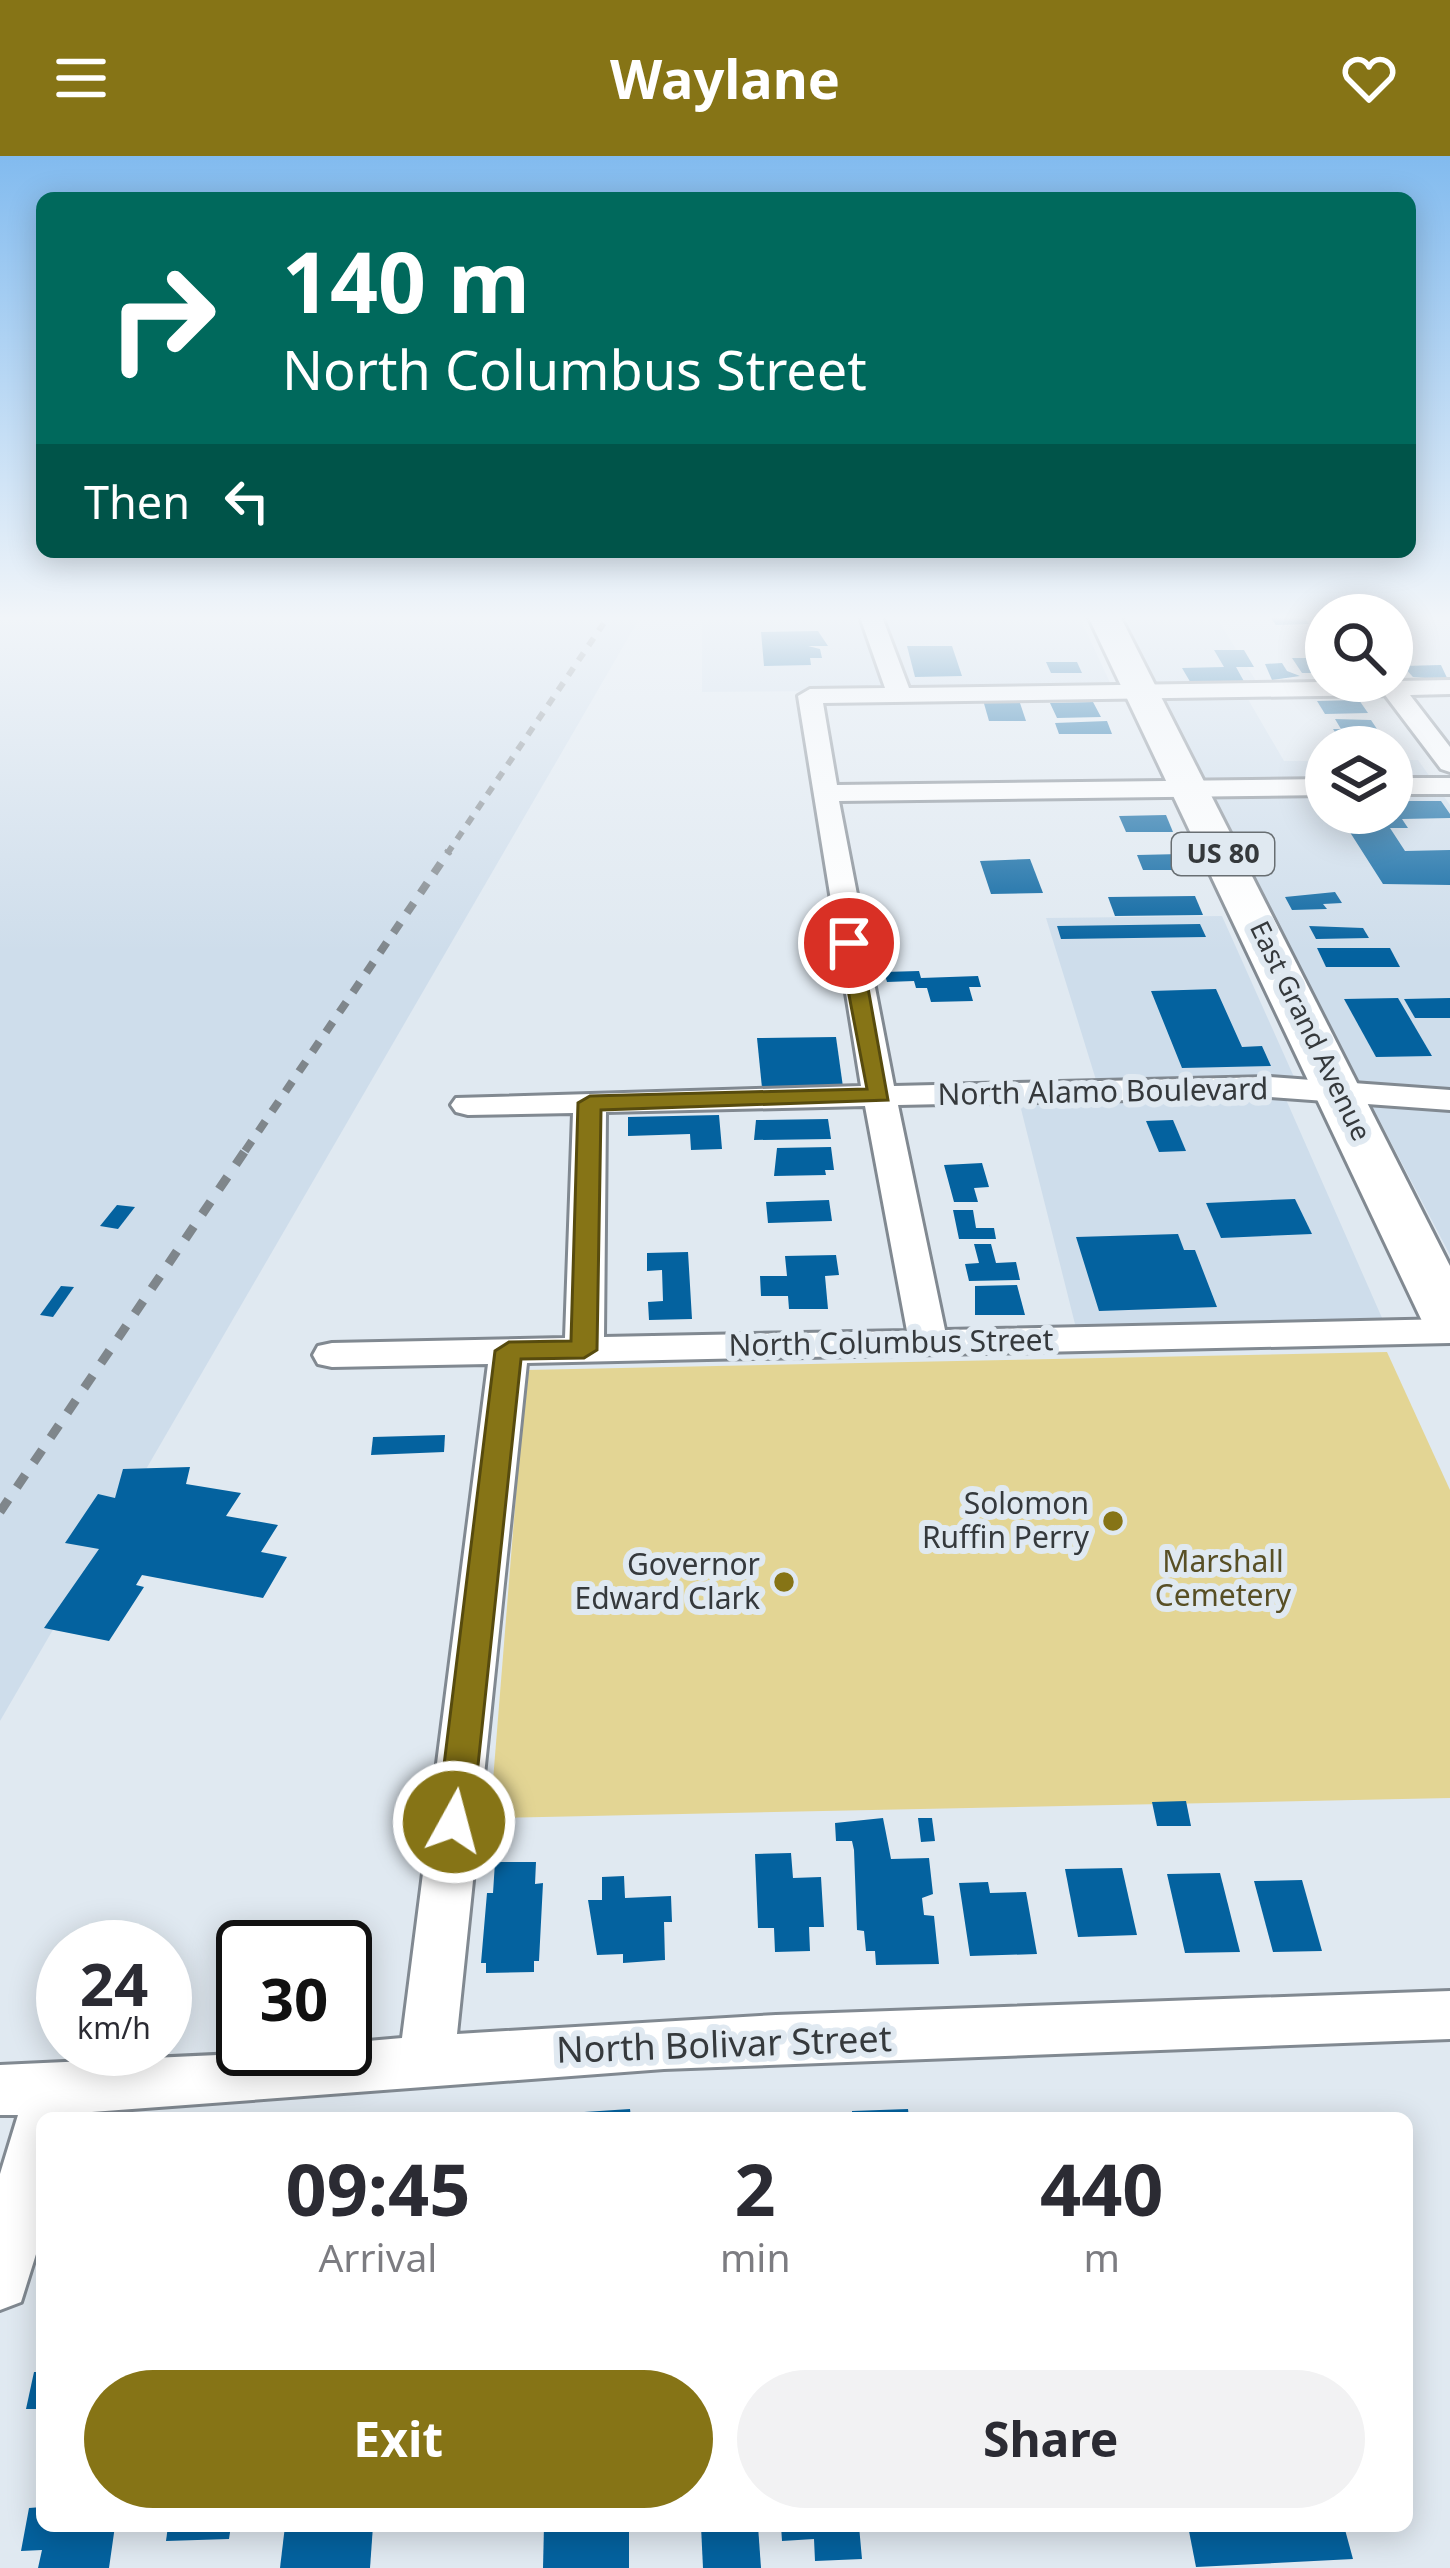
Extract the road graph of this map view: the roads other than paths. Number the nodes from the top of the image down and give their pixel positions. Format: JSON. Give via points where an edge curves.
{"nodes":[{"id":1,"x":815,"y":727,"type":"edge"},
{"id":2,"x":1160,"y":727,"type":"edge"},
{"id":3,"x":1421,"y":727,"type":"edge"},
{"id":4,"x":1450,"y":764,"type":"edge"},
{"id":5,"x":1413,"y":786,"type":"edge"},
{"id":6,"x":1450,"y":786,"type":"edge"},
{"id":7,"x":1305,"y":787,"type":"edge"},
{"id":8,"x":1191,"y":788,"type":"junction"},
{"id":9,"x":826,"y":793,"type":"junction"},
{"id":10,"x":1342,"y":1095,"type":"junction"},
{"id":11,"x":880,"y":1096,"type":"junction"},
{"id":12,"x":1450,"y":1100,"type":"edge"},
{"id":13,"x":590,"y":1103,"type":"junction"},
{"id":14,"x":468,"y":1105,"type":"dead end"},
{"id":15,"x":1450,"y":1321,"type":"edge"},
{"id":16,"x":1450,"y":1331,"type":"edge"},
{"id":17,"x":928,"y":1342,"type":"junction"},
{"id":18,"x":584,"y":1350,"type":"junction"},
{"id":19,"x":509,"y":1351,"type":"junction"},
{"id":20,"x":332,"y":1355,"type":"dead end"},
{"id":21,"x":1450,"y":2015,"type":"edge"},
{"id":22,"x":427,"y":2058,"type":"junction"},
{"id":23,"x":30,"y":2102,"type":"edge"},
{"id":24,"x":0,"y":2281,"type":"edge"}],
"edges":[{"from":1,"to":9,"type":"street"},
{"from":2,"to":8,"type":"highway","name":"East Grand Avenue","number":"US 80"},
{"from":3,"to":4,"type":"street"},
{"from":5,"to":6,"type":"street"},
{"from":7,"to":8,"type":"street"},
{"from":8,"to":9,"type":"street"},
{"from":8,"to":10,"type":"highway","name":"East Grand Avenue","number":"US 80"},
{"from":9,"to":11,"type":"street"},
{"from":10,"to":11,"type":"street","name":"North Alamo Boulevard","via":[[1270,1087]]},
{"from":10,"to":12,"type":"street","name":"North Alamo Boulevard"},
{"from":10,"to":15,"type":"highway","name":"East Grand Avenue","number":"US 80"},
{"from":11,"to":13,"type":"street","name":"North Alamo Boulevard"},
{"from":11,"to":17,"type":"street"},
{"from":13,"to":14,"type":"street","name":"North Alamo Boulevard"},
{"from":13,"to":18,"type":"street"},
{"from":16,"to":17,"type":"street","name":"North Columbus Street"},
{"from":17,"to":18,"type":"street","name":"North Columbus Street"},
{"from":18,"to":19,"type":"street","name":"North Columbus Street"},
{"from":19,"to":20,"type":"street","name":"North Columbus Street"},
{"from":19,"to":22,"type":"street"},
{"from":21,"to":22,"type":"street","name":"North Bolivar Street"},
{"from":22,"to":23,"type":"street","name":"North Bolivar Street"},
{"from":23,"to":24,"type":"street"}]}
